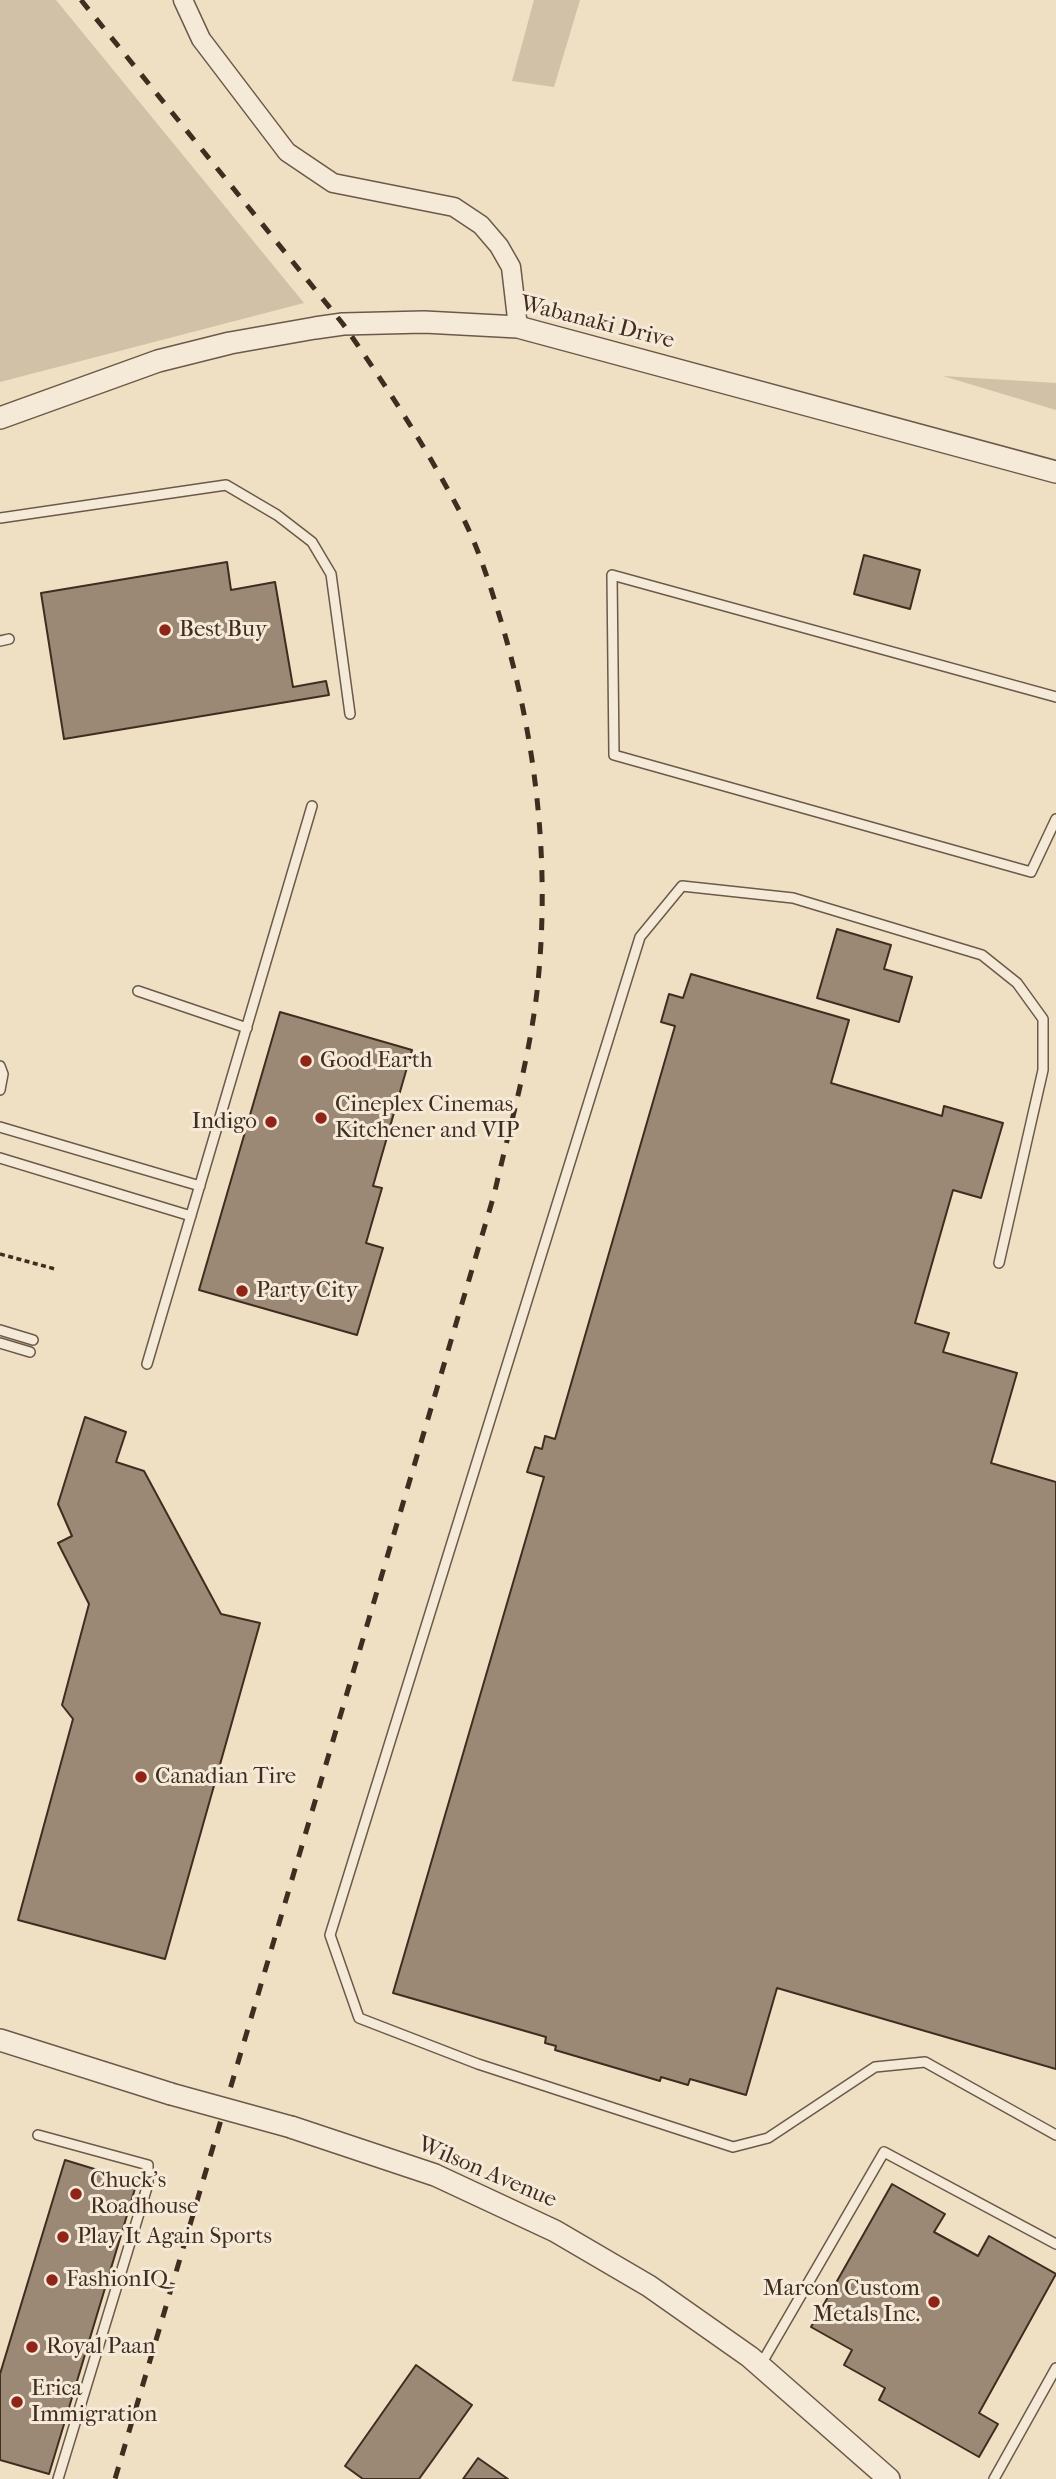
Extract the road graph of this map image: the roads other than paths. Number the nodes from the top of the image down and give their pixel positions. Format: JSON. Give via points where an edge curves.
{"nodes":[{"id":1,"x":183,"y":0,"type":"edge"},
{"id":2,"x":518,"y":327,"type":"junction"},
{"id":3,"x":0,"y":418,"type":"edge"},
{"id":4,"x":1056,"y":472,"type":"edge"},
{"id":5,"x":0,"y":518,"type":"edge"},
{"id":6,"x":1056,"y":697,"type":"edge"},
{"id":7,"x":350,"y":714,"type":"dead end"},
{"id":8,"x":312,"y":806,"type":"dead end"},
{"id":9,"x":1056,"y":819,"type":"edge"},
{"id":10,"x":138,"y":991,"type":"dead end"},
{"id":11,"x":247,"y":1028,"type":"junction"},
{"id":12,"x":0,"y":1066,"type":"edge"},
{"id":13,"x":0,"y":1090,"type":"edge"},
{"id":14,"x":0,"y":1126,"type":"edge"},
{"id":15,"x":0,"y":1158,"type":"edge"},
{"id":16,"x":200,"y":1186,"type":"junction"},
{"id":17,"x":191,"y":1216,"type":"junction"},
{"id":18,"x":999,"y":1263,"type":"dead end"},
{"id":19,"x":0,"y":1330,"type":"edge"},
{"id":20,"x":33,"y":1340,"type":"dead end"},
{"id":21,"x":0,"y":1343,"type":"edge"},
{"id":22,"x":30,"y":1352,"type":"dead end"},
{"id":23,"x":147,"y":1364,"type":"dead end"},
{"id":24,"x":0,"y":2040,"type":"edge"},
{"id":25,"x":38,"y":2135,"type":"dead end"},
{"id":26,"x":1056,"y":2135,"type":"edge"},
{"id":27,"x":1056,"y":2244,"type":"edge"},
{"id":28,"x":760,"y":2366,"type":"junction"},
{"id":29,"x":1056,"y":2368,"type":"edge"},
{"id":30,"x":58,"y":2479,"type":"edge"},
{"id":31,"x":889,"y":2479,"type":"edge"},
{"id":32,"x":994,"y":2479,"type":"edge"}],
"edges":[{"from":1,"to":2,"type":"street","via":[[201,38],[287,152],[333,183],[454,207],[481,225],[511,267]]},
{"from":2,"to":3,"type":"street","name":"Wabanaki Drive","via":[[424,322],[315,328],[158,361]]},
{"from":2,"to":4,"type":"street","name":"Wabanaki Drive"},
{"from":5,"to":7,"type":"lane","via":[[226,485],[312,542],[331,574]]},
{"from":6,"to":9,"type":"lane","via":[[611,575],[614,755],[1031,872]]},
{"from":8,"to":11,"type":"lane"},
{"from":10,"to":11,"type":"lane"},
{"from":11,"to":16,"type":"lane"},
{"from":12,"to":13,"type":"lane","via":[[4,1074]]},
{"from":14,"to":16,"type":"lane"},
{"from":15,"to":17,"type":"lane"},
{"from":16,"to":17,"type":"lane"},
{"from":17,"to":23,"type":"lane"},
{"from":18,"to":26,"type":"lane","via":[[1043,1070],[1043,1019],[1017,983],[982,955],[793,898],[682,886],[640,937],[330,1935],[359,2018],[478,2064],[733,2147],[768,2138],[875,2067],[925,2062]]},
{"from":19,"to":20,"type":"lane"},
{"from":21,"to":22,"type":"lane"},
{"from":24,"to":28,"type":"street","name":"Wilson Avenue","bridge":true,"via":[[435,2175],[555,2231],[649,2286]]},
{"from":25,"to":30,"type":"lane","via":[[148,2165],[148,2183]]},
{"from":27,"to":28,"type":"lane","via":[[884,2152]]},
{"from":28,"to":31,"type":"street","name":"Wilson Avenue"},
{"from":29,"to":32,"type":"lane"}]}
